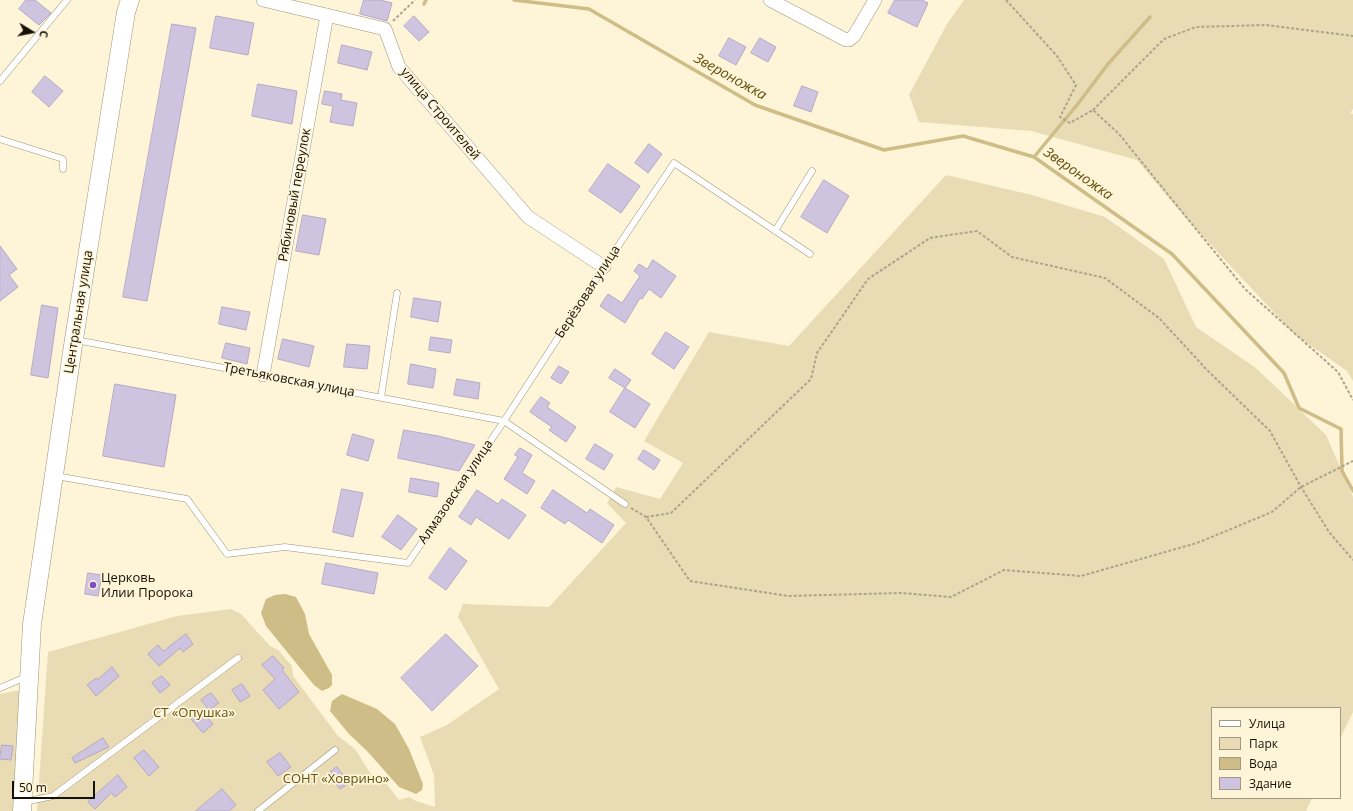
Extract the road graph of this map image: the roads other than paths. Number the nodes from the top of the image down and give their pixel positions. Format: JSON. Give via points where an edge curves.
{"nodes":[{"id":1,"x":67,"y":0,"type":"edge"},
{"id":2,"x":130,"y":0,"type":"edge"},
{"id":3,"x":263,"y":0,"type":"edge"},
{"id":4,"x":770,"y":0,"type":"edge"},
{"id":5,"x":875,"y":0,"type":"edge"},
{"id":6,"x":327,"y":15,"type":"junction"},
{"id":7,"x":0,"y":80,"type":"edge"},
{"id":8,"x":0,"y":139,"type":"edge"},
{"id":9,"x":63,"y":169,"type":"dead end"},
{"id":10,"x":812,"y":171,"type":"dead end"},
{"id":11,"x":775,"y":231,"type":"junction"},
{"id":12,"x":810,"y":254,"type":"dead end"},
{"id":13,"x":604,"y":267,"type":"junction"},
{"id":14,"x":397,"y":293,"type":"dead end"},
{"id":15,"x":74,"y":339,"type":"junction"},
{"id":16,"x":263,"y":375,"type":"junction"},
{"id":17,"x":380,"y":397,"type":"junction"},
{"id":18,"x":504,"y":421,"type":"junction"},
{"id":19,"x":55,"y":476,"type":"junction"},
{"id":20,"x":625,"y":504,"type":"road end"},
{"id":21,"x":238,"y":658,"type":"dead end"},
{"id":22,"x":29,"y":675,"type":"junction"},
{"id":23,"x":0,"y":688,"type":"edge"},
{"id":24,"x":334,"y":750,"type":"dead end"},
{"id":25,"x":22,"y":807,"type":"edge"},
{"id":26,"x":258,"y":811,"type":"edge"}],
"edges":[{"from":1,"to":7,"type":"lane"},
{"from":2,"to":15,"type":"street","name":"Центральная улица"},
{"from":3,"to":6,"type":"street"},
{"from":4,"to":5,"type":"street","via":[[849,40],[854,36]]},
{"from":6,"to":13,"type":"street","name":"улица Строителей","via":[[385,29],[399,67],[528,217]]},
{"from":6,"to":16,"type":"street","name":"Рябиновый переулок"},
{"from":8,"to":9,"type":"lane","via":[[64,159]]},
{"from":10,"to":11,"type":"lane"},
{"from":11,"to":12,"type":"lane"},
{"from":11,"to":13,"type":"lane","name":"Берёзовая улица","via":[[674,163]]},
{"from":13,"to":18,"type":"lane","name":"Берёзовая улица"},
{"from":14,"to":17,"type":"lane"},
{"from":15,"to":16,"type":"lane","name":"Третьяковская улица"},
{"from":15,"to":19,"type":"street","name":"Центральная улица"},
{"from":16,"to":17,"type":"lane","name":"Третьяковская улица"},
{"from":17,"to":18,"type":"lane","name":"Третьяковская улица"},
{"from":18,"to":19,"type":"lane","name":"Алмазовская улица","via":[[408,563],[285,547],[227,554],[187,499]]},
{"from":18,"to":20,"type":"lane"},
{"from":19,"to":22,"type":"street","name":"Центральная улица","via":[[32,624]]},
{"from":21,"to":25,"type":"lane","via":[[53,796]]},
{"from":22,"to":23,"type":"lane"},
{"from":22,"to":25,"type":"street","name":"Центральная улица"},
{"from":24,"to":26,"type":"lane"}]}
